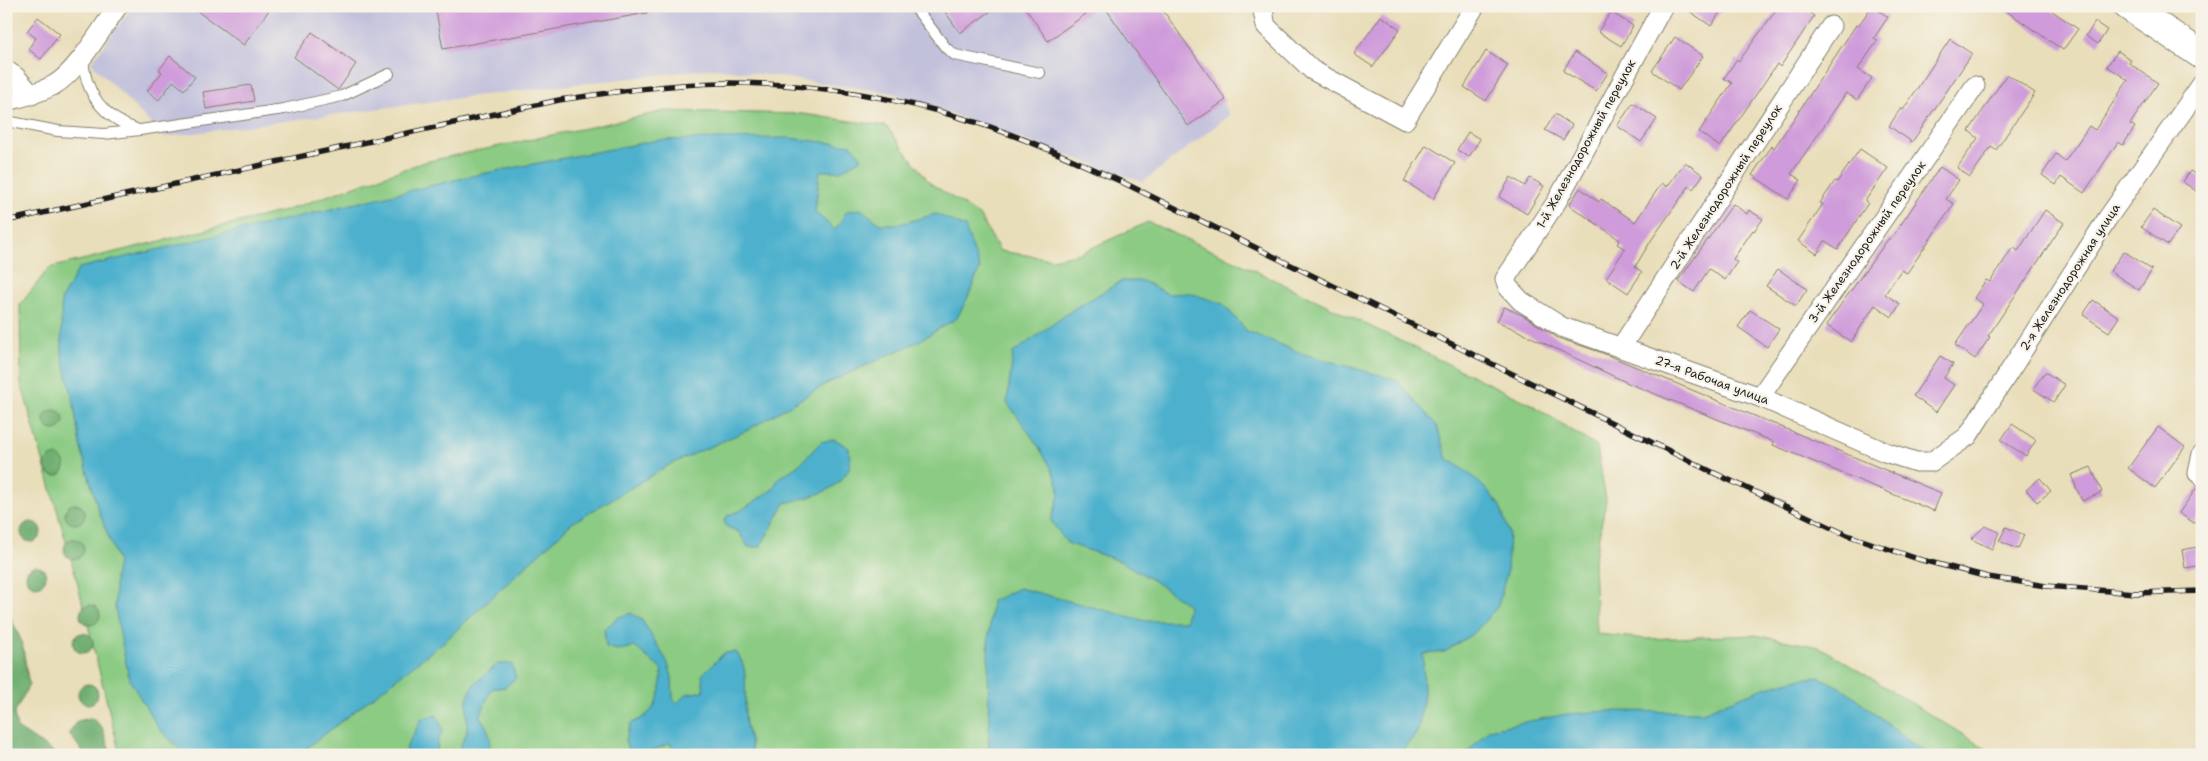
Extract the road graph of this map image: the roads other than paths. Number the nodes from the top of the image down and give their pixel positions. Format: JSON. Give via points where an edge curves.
{"nodes":[{"id":1,"x":118,"y":6,"type":"edge"},
{"id":2,"x":914,"y":6,"type":"edge"},
{"id":3,"x":1475,"y":6,"type":"edge"},
{"id":4,"x":1662,"y":6,"type":"edge"},
{"id":5,"x":2128,"y":6,"type":"edge"},
{"id":6,"x":1264,"y":9,"type":"edge"},
{"id":7,"x":1831,"y":26,"type":"dead end"},
{"id":8,"x":83,"y":55,"type":"junction"},
{"id":9,"x":2202,"y":55,"type":"edge"},
{"id":10,"x":6,"y":70,"type":"edge"},
{"id":11,"x":1040,"y":73,"type":"dead end"},
{"id":12,"x":389,"y":74,"type":"dead end"},
{"id":13,"x":2202,"y":84,"type":"edge"},
{"id":14,"x":1975,"y":86,"type":"dead end"},
{"id":15,"x":32,"y":95,"type":"junction"},
{"id":16,"x":6,"y":101,"type":"edge"},
{"id":17,"x":6,"y":121,"type":"edge"},
{"id":18,"x":140,"y":130,"type":"junction"},
{"id":19,"x":1505,"y":279,"type":"joint"},
{"id":20,"x":1621,"y":347,"type":"junction"},
{"id":21,"x":1760,"y":397,"type":"junction"},
{"id":22,"x":2202,"y":454,"type":"edge"},
{"id":23,"x":1931,"y":462,"type":"joint"},
{"id":24,"x":2202,"y":476,"type":"edge"}],
"edges":[{"from":1,"to":8,"type":"street"},
{"from":2,"to":11,"type":"lane","via":[[955,55]]},
{"from":3,"to":6,"type":"street","via":[[1405,120],[1312,70],[1266,26]]},
{"from":4,"to":19,"type":"street","name":"1-й Железнодорожный переулок","via":[[1557,200]]},
{"from":5,"to":9,"type":"main road"},
{"from":7,"to":20,"type":"street","name":"2-й Железнодорожный переулок"},
{"from":8,"to":15,"type":"street","via":[[70,73],[55,85]]},
{"from":8,"to":18,"type":"lane","via":[[84,77],[93,97],[111,116]]},
{"from":10,"to":15,"type":"street"},
{"from":12,"to":18,"type":"lane","via":[[342,96],[284,109]]},
{"from":13,"to":23,"type":"street","name":"2-я Железнодорожная улица","via":[[2107,219],[1968,436]]},
{"from":14,"to":21,"type":"street","name":"3-й Железнодорожный переулок"},
{"from":15,"to":16,"type":"street"},
{"from":17,"to":18,"type":"lane","via":[[58,131],[104,134]]},
{"from":19,"to":20,"type":"street","name":"27-я Рабочая улица","via":[[1521,301],[1562,327]]},
{"from":20,"to":21,"type":"street","name":"27-я Рабочая улица"},
{"from":21,"to":23,"type":"street","name":"27-я Рабочая улица","via":[[1886,452],[1916,462]]},
{"from":22,"to":24,"type":"street","via":[[2198,473]]}]}
